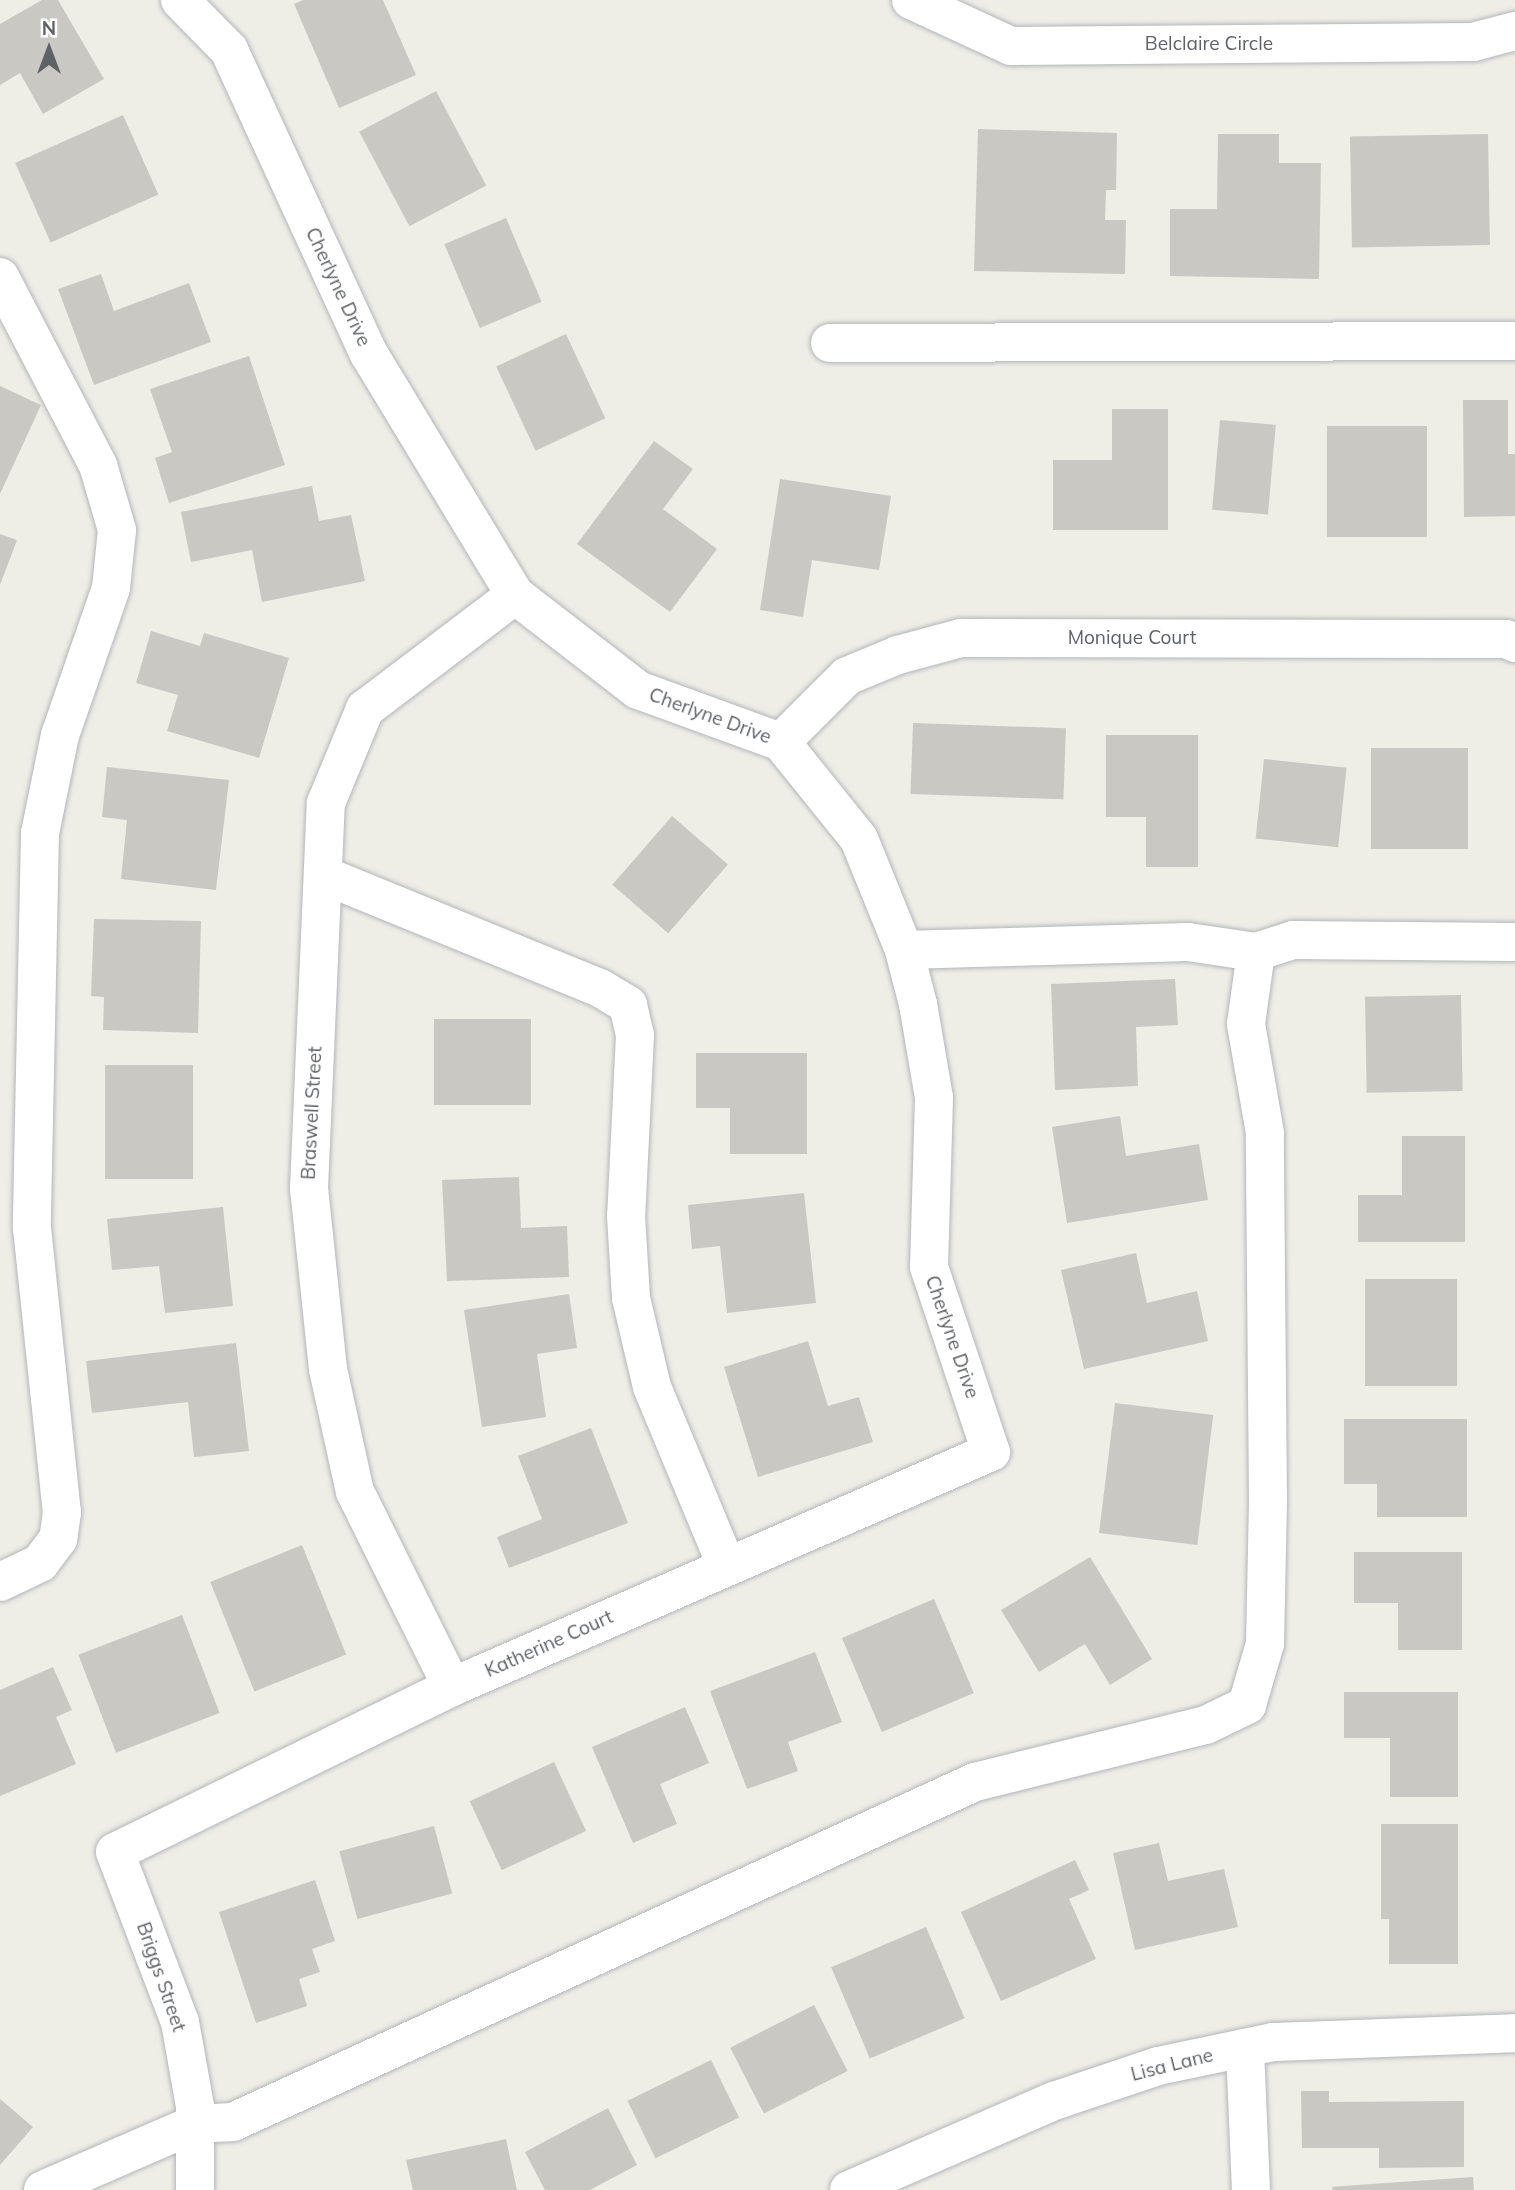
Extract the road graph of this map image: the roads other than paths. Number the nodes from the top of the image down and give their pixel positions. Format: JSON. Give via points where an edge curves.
{"nodes":[{"id":1,"x":180,"y":0,"type":"edge"},
{"id":2,"x":911,"y":0,"type":"edge"},
{"id":3,"x":1515,"y":31,"type":"edge"},
{"id":4,"x":0,"y":277,"type":"edge"},
{"id":5,"x":1515,"y":341,"type":"edge"},
{"id":6,"x":830,"y":343,"type":"dead end"},
{"id":7,"x":515,"y":595,"type":"junction"},
{"id":8,"x":1515,"y":643,"type":"edge"},
{"id":9,"x":781,"y":741,"type":"junction"},
{"id":10,"x":323,"y":875,"type":"junction"},
{"id":11,"x":1515,"y":943,"type":"edge"},
{"id":12,"x":904,"y":950,"type":"junction"},
{"id":13,"x":1256,"y":952,"type":"junction"},
{"id":14,"x":991,"y":1452,"type":"joint"},
{"id":15,"x":726,"y":1565,"type":"junction"},
{"id":16,"x":0,"y":1582,"type":"edge"},
{"id":17,"x":452,"y":1687,"type":"junction"},
{"id":18,"x":115,"y":1852,"type":"joint"},
{"id":19,"x":1515,"y":2033,"type":"edge"},
{"id":20,"x":1245,"y":2048,"type":"junction"},
{"id":21,"x":195,"y":2124,"type":"junction"},
{"id":22,"x":923,"y":2174,"type":"edge"},
{"id":23,"x":43,"y":2190,"type":"edge"},
{"id":24,"x":195,"y":2190,"type":"edge"},
{"id":25,"x":849,"y":2190,"type":"edge"},
{"id":26,"x":1251,"y":2190,"type":"edge"}],
"edges":[{"from":1,"to":7,"type":"street","name":"Cherlyne Drive","via":[[229,50],[369,354]]},
{"from":2,"to":3,"type":"street","name":"Belclaire Circle","via":[[1011,46],[1473,42]]},
{"from":4,"to":16,"type":"street","via":[[98,464],[117,530],[111,588],[61,734],[40,833],[32,1228],[62,1513],[58,1539],[40,1563]]},
{"from":5,"to":6,"type":"street"},
{"from":7,"to":9,"type":"street","name":"Cherlyne Drive","via":[[638,691]]},
{"from":7,"to":10,"type":"street","name":"Braswell Street","via":[[365,709],[326,803]]},
{"from":8,"to":9,"type":"street","name":"Monique Court","via":[[1506,639],[961,638],[898,655],[847,676]]},
{"from":9,"to":12,"type":"street","name":"Cherlyne Drive","via":[[859,839]]},
{"from":10,"to":15,"type":"street","via":[[600,989],[628,1005],[635,1035],[626,1216],[631,1298],[652,1387]]},
{"from":10,"to":17,"type":"street","name":"Braswell Street","via":[[309,1188],[328,1369],[355,1492]]},
{"from":11,"to":13,"type":"street","via":[[1293,940]]},
{"from":12,"to":13,"type":"street","via":[[1188,942]]},
{"from":12,"to":14,"type":"street","name":"Cherlyne Drive","via":[[934,1098],[929,1267]]},
{"from":13,"to":21,"type":"street","via":[[1246,1024],[1265,1133],[1268,1504],[1265,1644],[1247,1705],[1206,1725],[975,1782],[233,2122]]},
{"from":14,"to":15,"type":"street","name":"Katherine Court"},
{"from":15,"to":17,"type":"street","name":"Katherine Court"},
{"from":17,"to":18,"type":"street","name":"Katherine Court"},
{"from":18,"to":21,"type":"street","name":"Briggs Street","via":[[180,2022]]},
{"from":19,"to":20,"type":"street","name":"Lisa Lane","via":[[1273,2042]]},
{"from":20,"to":22,"type":"street","name":"Lisa Lane","via":[[1158,2066],[1054,2101]]},
{"from":20,"to":26,"type":"street"},
{"from":21,"to":23,"type":"street"},
{"from":21,"to":24,"type":"street","name":"Briggs Street"},
{"from":22,"to":25,"type":"street","name":"Lisa Lane"}]}
